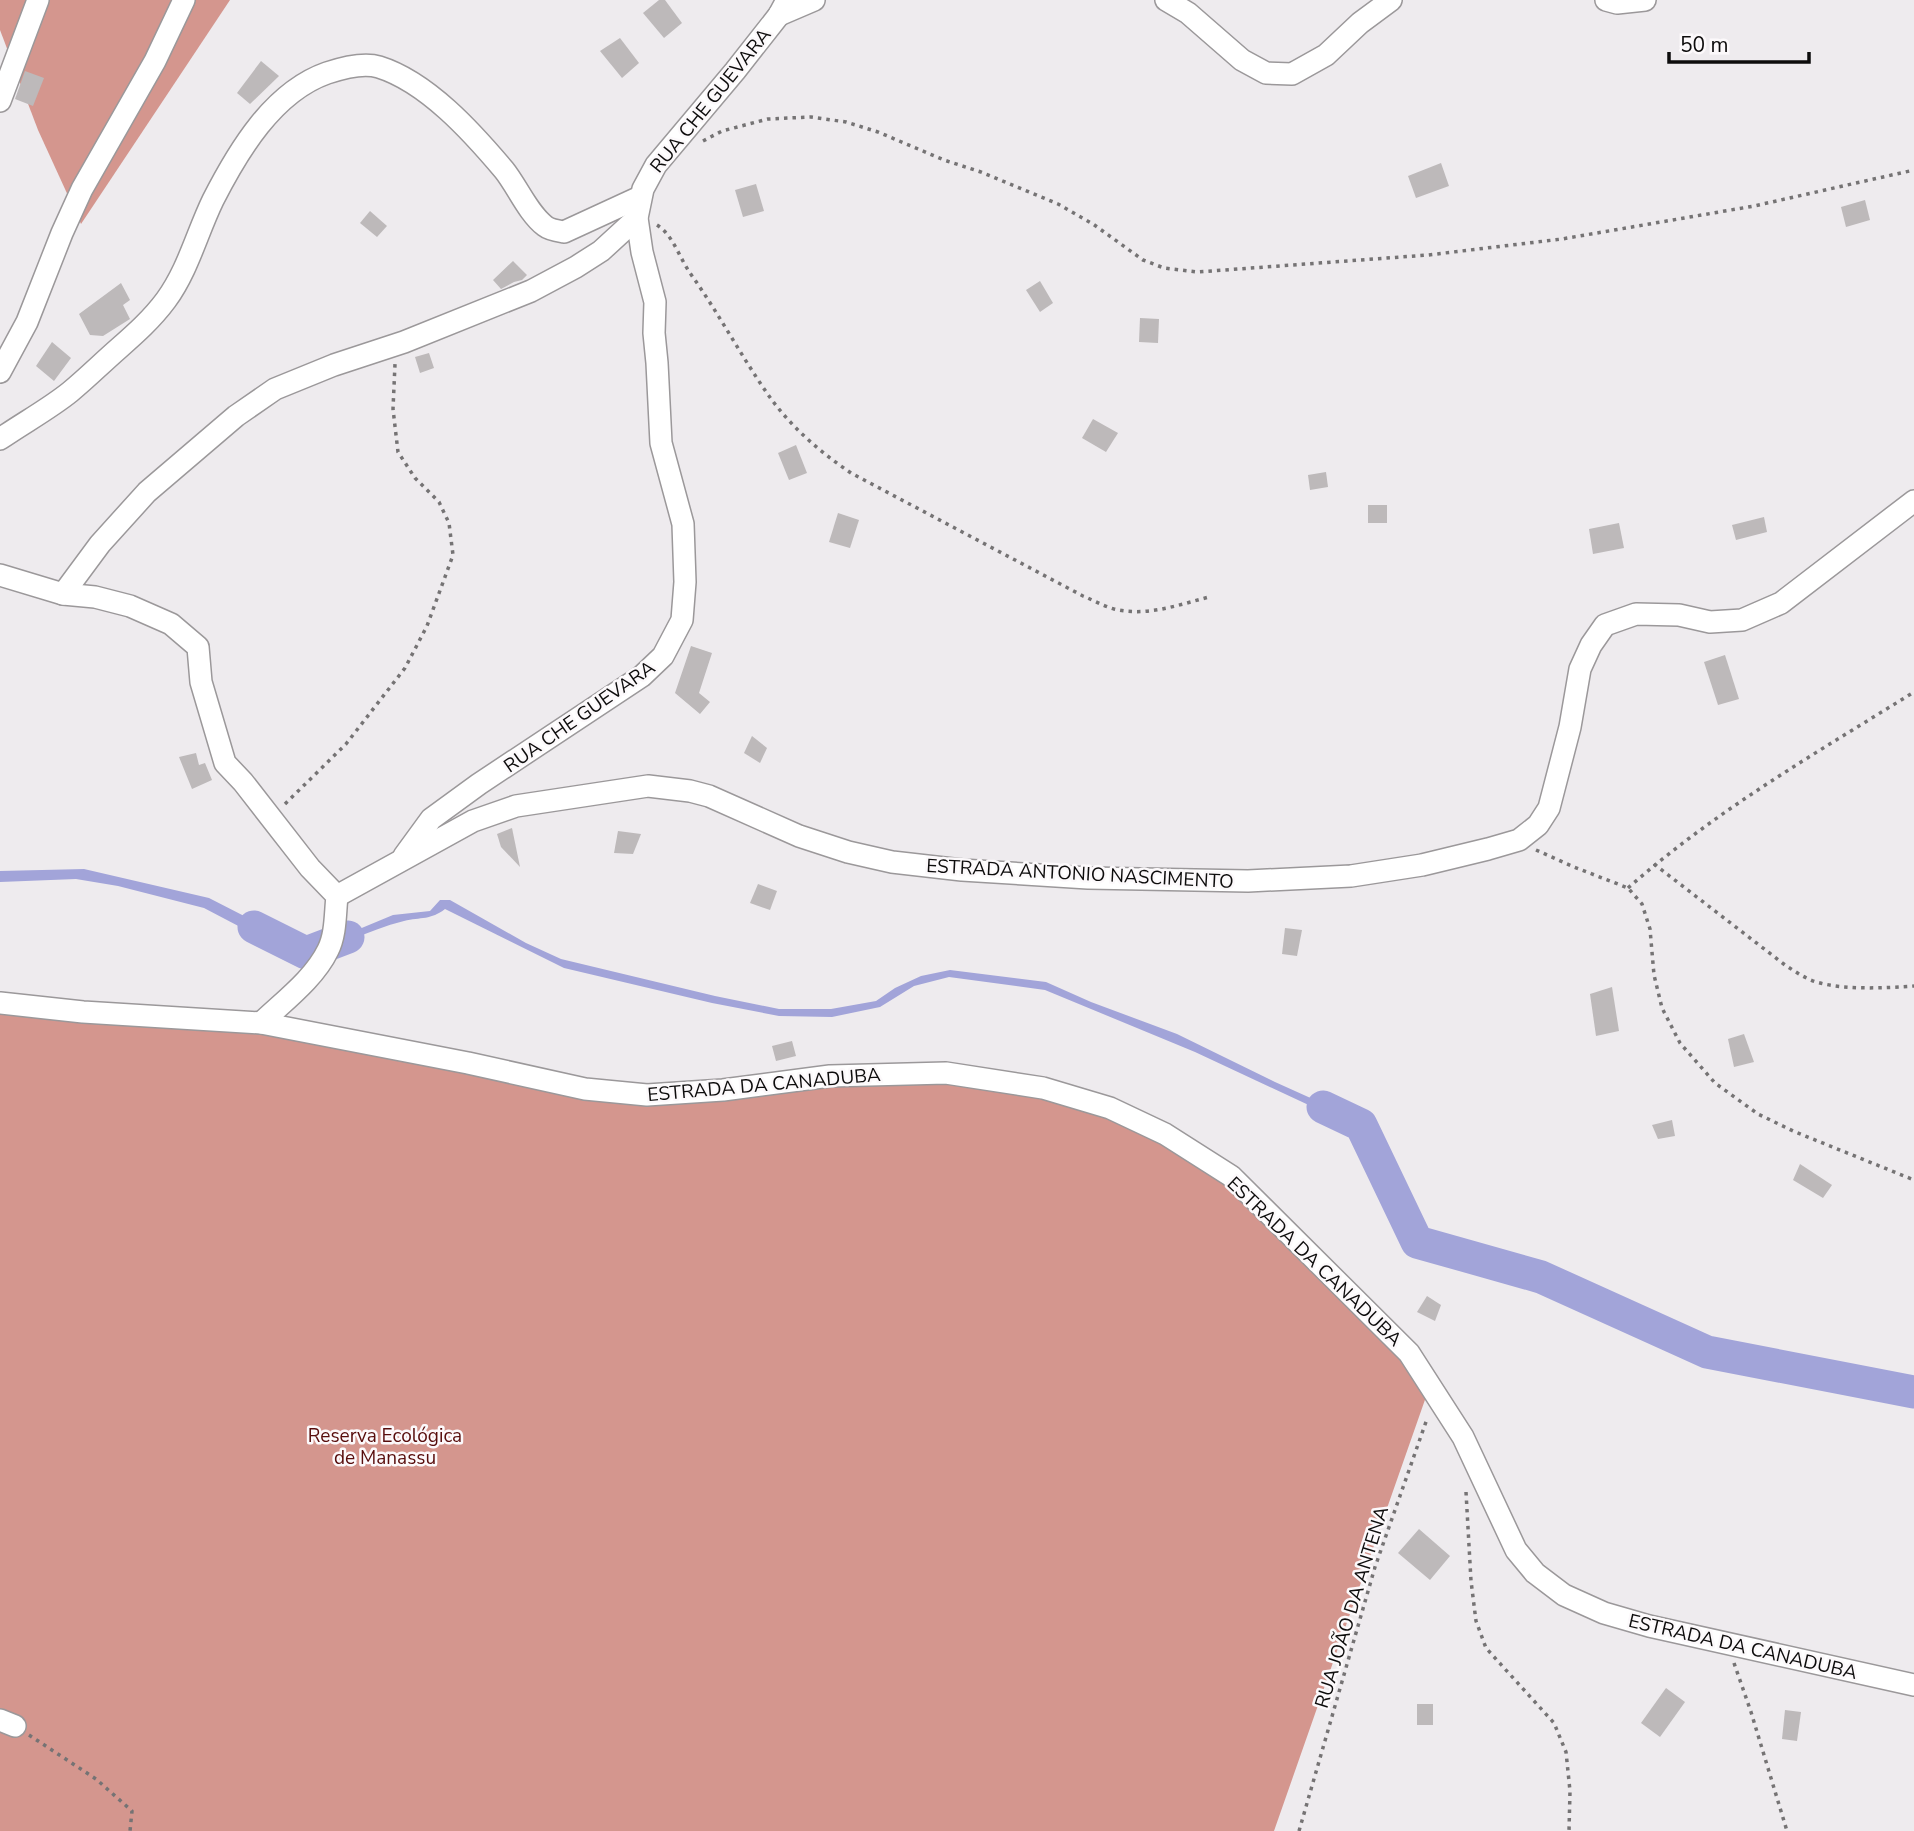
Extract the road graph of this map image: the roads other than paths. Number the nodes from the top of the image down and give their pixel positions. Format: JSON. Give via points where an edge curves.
{"nodes":[{"id":1,"x":38,"y":0,"type":"edge"},
{"id":2,"x":184,"y":0,"type":"edge"},
{"id":3,"x":814,"y":0,"type":"edge"},
{"id":4,"x":1166,"y":0,"type":"edge"},
{"id":5,"x":1391,"y":0,"type":"edge"},
{"id":6,"x":1606,"y":0,"type":"edge"},
{"id":7,"x":1645,"y":0,"type":"edge"},
{"id":8,"x":783,"y":7,"type":"edge"},
{"id":9,"x":0,"y":101,"type":"edge"},
{"id":10,"x":640,"y":197,"type":"junction"},
{"id":11,"x":637,"y":218,"type":"junction"},
{"id":12,"x":0,"y":372,"type":"edge"},
{"id":13,"x":0,"y":439,"type":"edge"},
{"id":14,"x":1914,"y":501,"type":"edge"},
{"id":15,"x":0,"y":575,"type":"edge"},
{"id":16,"x":63,"y":594,"type":"junction"},
{"id":17,"x":401,"y":860,"type":"junction"},
{"id":18,"x":337,"y":896,"type":"junction"},
{"id":19,"x":0,"y":1003,"type":"edge"},
{"id":20,"x":261,"y":1023,"type":"junction"},
{"id":21,"x":1914,"y":1685,"type":"edge"}],
"edges":[{"from":1,"to":9,"type":"street"},
{"from":2,"to":12,"type":"street","via":[[82,189],[27,322]]},
{"from":3,"to":8,"type":"street"},
{"from":4,"to":5,"type":"street","via":[[1188,13],[1241,60],[1266,73],[1292,74],[1326,55]]},
{"from":6,"to":7,"type":"street"},
{"from":8,"to":10,"type":"street","name":"RUA CHE GUEVARA","via":[[656,165]]},
{"from":10,"to":11,"type":"street","name":"RUA CHE GUEVARA"},
{"from":10,"to":13,"type":"street","via":[[565,232],[554,230],[536,217],[471,134],[401,75],[375,66],[343,67],[313,78],[280,102],[247,141],[213,201],[190,258],[148,321],[69,393]]},
{"from":11,"to":16,"type":"street","via":[[601,251],[531,291],[413,345],[275,388],[147,492]]},
{"from":11,"to":17,"type":"street","name":"RUA CHE GUEVARA","via":[[655,302],[661,443],[682,524],[682,620],[663,656],[642,676],[431,819]]},
{"from":14,"to":17,"type":"street","name":"ESTRADA ANTONIO NASCIMENTO","via":[[1782,603],[1742,620],[1710,622],[1679,615],[1636,614],[1605,625],[1580,670],[1549,807],[1538,825],[1520,840],[1422,865],[1350,876],[1248,881],[962,870],[848,852],[709,796],[648,786],[516,806],[474,821]]},
{"from":15,"to":16,"type":"street"},
{"from":16,"to":18,"type":"street","via":[[130,607],[171,624],[198,648],[201,682],[225,763]]},
{"from":17,"to":18,"type":"street","name":"ESTRADA ANTONIO NASCIMENTO"},
{"from":18,"to":20,"type":"street","via":[[328,950],[314,972]]},
{"from":19,"to":20,"type":"street","name":"ESTRADA DA CANADUBA"},
{"from":20,"to":21,"type":"street","name":"ESTRADA DA CANADUBA","via":[[585,1089],[647,1095],[831,1076],[946,1073],[1043,1088],[1110,1108],[1165,1134],[1231,1176],[1409,1353],[1463,1437],[1516,1550],[1535,1573],[1564,1595],[1604,1613]]}]}
